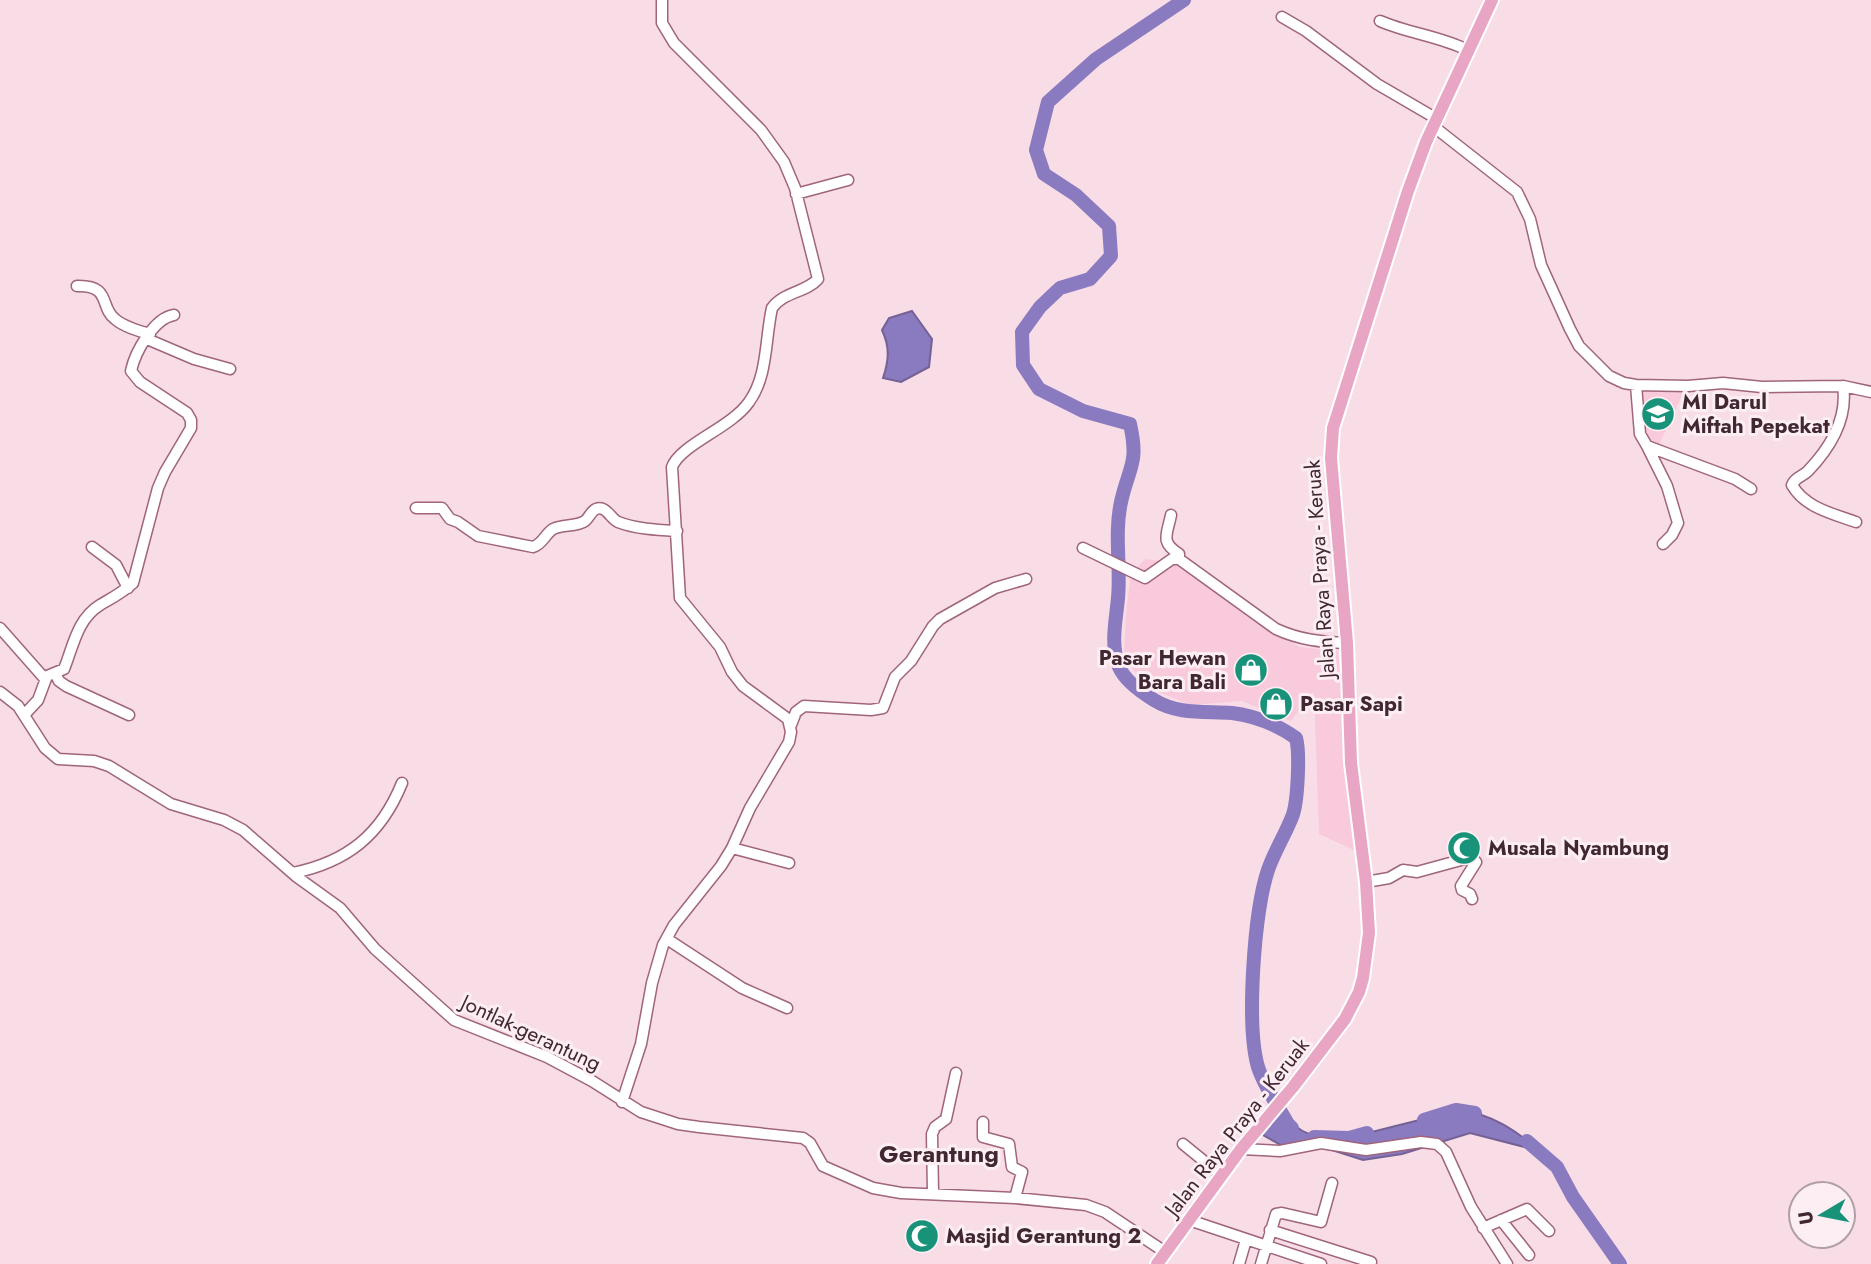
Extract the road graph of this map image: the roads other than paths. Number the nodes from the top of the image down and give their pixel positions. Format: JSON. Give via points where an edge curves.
{"nodes":[{"id":1,"x":662,"y":0,"type":"edge"},
{"id":2,"x":1492,"y":0,"type":"edge"},
{"id":3,"x":1282,"y":17,"type":"dead end"},
{"id":4,"x":1380,"y":20,"type":"dead end"},
{"id":5,"x":1467,"y":50,"type":"junction"},
{"id":6,"x":1435,"y":122,"type":"junction"},
{"id":7,"x":848,"y":180,"type":"dead end"},
{"id":8,"x":796,"y":194,"type":"junction"},
{"id":9,"x":77,"y":286,"type":"dead end"},
{"id":10,"x":174,"y":315,"type":"dead end"},
{"id":11,"x":149,"y":337,"type":"junction"},
{"id":12,"x":230,"y":369,"type":"dead end"},
{"id":13,"x":1636,"y":385,"type":"junction"},
{"id":14,"x":1843,"y":386,"type":"junction"},
{"id":15,"x":1871,"y":392,"type":"edge"},
{"id":16,"x":1647,"y":446,"type":"junction"},
{"id":17,"x":1751,"y":489,"type":"dead end"},
{"id":18,"x":416,"y":508,"type":"dead end"},
{"id":19,"x":1171,"y":515,"type":"dead end"},
{"id":20,"x":1856,"y":522,"type":"dead end"},
{"id":21,"x":677,"y":531,"type":"junction"},
{"id":22,"x":1663,"y":544,"type":"dead end"},
{"id":23,"x":92,"y":547,"type":"dead end"},
{"id":24,"x":1083,"y":548,"type":"dead end"},
{"id":25,"x":1179,"y":559,"type":"junction"},
{"id":26,"x":1026,"y":579,"type":"dead end"},
{"id":27,"x":128,"y":588,"type":"junction"},
{"id":28,"x":0,"y":628,"type":"edge"},
{"id":29,"x":1347,"y":643,"type":"junction"},
{"id":30,"x":55,"y":673,"type":"junction"},
{"id":31,"x":45,"y":679,"type":"junction"},
{"id":32,"x":0,"y":692,"type":"edge"},
{"id":33,"x":25,"y":714,"type":"junction"},
{"id":34,"x":129,"y":715,"type":"dead end"},
{"id":35,"x":791,"y":725,"type":"junction"},
{"id":36,"x":402,"y":783,"type":"dead end"},
{"id":37,"x":732,"y":848,"type":"junction"},
{"id":38,"x":789,"y":863,"type":"dead end"},
{"id":39,"x":293,"y":873,"type":"junction"},
{"id":40,"x":1366,"y":883,"type":"junction"},
{"id":41,"x":1472,"y":899,"type":"dead end"},
{"id":42,"x":667,"y":939,"type":"junction"},
{"id":43,"x":787,"y":1008,"type":"dead end"},
{"id":44,"x":956,"y":1073,"type":"dead end"},
{"id":45,"x":622,"y":1102,"type":"junction"},
{"id":46,"x":983,"y":1122,"type":"dead end"},
{"id":47,"x":1183,"y":1144,"type":"dead end"},
{"id":48,"x":1241,"y":1149,"type":"junction"},
{"id":49,"x":1222,"y":1175,"type":"junction"},
{"id":50,"x":1332,"y":1184,"type":"dead end"},
{"id":51,"x":933,"y":1194,"type":"junction"},
{"id":52,"x":1015,"y":1198,"type":"junction"},
{"id":53,"x":1189,"y":1220,"type":"junction"},
{"id":54,"x":1501,"y":1220,"type":"junction"},
{"id":55,"x":1483,"y":1228,"type":"junction"},
{"id":56,"x":1270,"y":1230,"type":"junction"},
{"id":57,"x":1549,"y":1231,"type":"dead end"},
{"id":58,"x":1246,"y":1240,"type":"junction"},
{"id":59,"x":1266,"y":1246,"type":"junction"},
{"id":60,"x":1165,"y":1252,"type":"junction"},
{"id":61,"x":1529,"y":1255,"type":"dead end"},
{"id":62,"x":1371,"y":1262,"type":"dead end"},
{"id":63,"x":1157,"y":1264,"type":"edge"},
{"id":64,"x":1239,"y":1264,"type":"edge"},
{"id":65,"x":1261,"y":1264,"type":"edge"},
{"id":66,"x":1321,"y":1264,"type":"edge"},
{"id":67,"x":1507,"y":1264,"type":"edge"}],
"edges":[{"from":1,"to":8,"type":"street","via":[[662,23],[669,37],[761,130],[784,162]]},
{"from":2,"to":5,"type":"main road","name":"Jalan Raya Praya - Keruak"},
{"from":3,"to":6,"type":"street"},
{"from":4,"to":5,"type":"street"},
{"from":5,"to":6,"type":"main road","name":"Jalan Raya Praya - Keruak"},
{"from":6,"to":13,"type":"street","via":[[1517,192],[1530,219],[1541,265],[1579,346],[1609,376]]},
{"from":6,"to":29,"type":"main road","name":"Jalan Raya Praya - Keruak","via":[[1408,191],[1333,428],[1331,458]]},
{"from":7,"to":8,"type":"street"},
{"from":8,"to":21,"type":"street","via":[[818,281],[772,308],[762,371],[747,406],[675,460]]},
{"from":9,"to":11,"type":"street","via":[[98,290],[114,319]]},
{"from":10,"to":11,"type":"street","via":[[159,322]]},
{"from":11,"to":12,"type":"street","via":[[194,359]]},
{"from":11,"to":27,"type":"street","via":[[132,366],[133,376],[187,413],[192,423],[158,488]]},
{"from":13,"to":14,"type":"street"},
{"from":13,"to":16,"type":"street","via":[[1640,434]]},
{"from":14,"to":15,"type":"street"},
{"from":14,"to":20,"type":"street","via":[[1844,410],[1838,429],[1792,485],[1804,500]]},
{"from":16,"to":17,"type":"street"},
{"from":16,"to":22,"type":"street","via":[[1667,486],[1678,523]]},
{"from":18,"to":21,"type":"street","via":[[442,508],[450,519],[478,536],[533,547],[551,530],[582,523],[600,508],[620,522]]},
{"from":19,"to":25,"type":"street","via":[[1166,541]]},
{"from":21,"to":35,"type":"street","via":[[682,603],[720,646],[743,686],[787,717]]},
{"from":23,"to":27,"type":"street","via":[[116,565]]},
{"from":24,"to":25,"type":"street","via":[[1144,578]]},
{"from":25,"to":29,"type":"street","via":[[1292,637]]},
{"from":26,"to":35,"type":"street","via":[[995,588],[940,619],[895,677],[883,708],[804,706]]},
{"from":27,"to":30,"type":"street","via":[[85,619],[64,669]]},
{"from":28,"to":31,"type":"street"},
{"from":29,"to":40,"type":"main road","name":"Jalan Raya Praya - Keruak","via":[[1352,763]]},
{"from":30,"to":31,"type":"street"},
{"from":30,"to":34,"type":"street","via":[[66,686]]},
{"from":31,"to":33,"type":"street","via":[[38,699]]},
{"from":32,"to":33,"type":"street","name":"Jontlak-gerantung"},
{"from":33,"to":39,"type":"street","name":"Jontlak-gerantung","via":[[58,759],[109,766],[171,804],[234,824]]},
{"from":35,"to":37,"type":"street","via":[[789,742]]},
{"from":36,"to":39,"type":"street","via":[[384,819],[364,839],[330,863]]},
{"from":37,"to":38,"type":"street"},
{"from":37,"to":42,"type":"street"},
{"from":39,"to":45,"type":"street","name":"Jontlak-gerantung","via":[[340,908],[375,949],[453,1020],[547,1057]]},
{"from":40,"to":41,"type":"street","via":[[1472,856],[1476,862],[1461,886]]},
{"from":40,"to":48,"type":"main road","name":"Jalan Raya Praya - Keruak","via":[[1369,933],[1359,992],[1345,1019]]},
{"from":42,"to":43,"type":"street","via":[[742,988]]},
{"from":42,"to":45,"type":"street"},
{"from":44,"to":51,"type":"street","via":[[946,1119],[932,1134]]},
{"from":45,"to":51,"type":"street","name":"Jontlak-gerantung","via":[[678,1124],[803,1138],[823,1166],[873,1188]]},
{"from":46,"to":52,"type":"street","via":[[983,1136],[1009,1144],[1012,1167],[1023,1172]]},
{"from":47,"to":49,"type":"street"},
{"from":48,"to":49,"type":"main road","name":"Jalan Raya Praya - Keruak"},
{"from":48,"to":55,"type":"street","via":[[1280,1150],[1321,1143],[1366,1150],[1437,1144],[1446,1152]]},
{"from":49,"to":53,"type":"main road","name":"Jalan Raya Praya - Keruak"},
{"from":50,"to":56,"type":"street","via":[[1321,1222],[1279,1213]]},
{"from":51,"to":52,"type":"street","name":"Jontlak-gerantung"},
{"from":52,"to":60,"type":"street","name":"Jontlak-gerantung","via":[[1098,1208]]},
{"from":53,"to":58,"type":"street"},
{"from":53,"to":60,"type":"main road","name":"Jalan Raya Praya - Keruak"},
{"from":54,"to":55,"type":"street"},
{"from":54,"to":57,"type":"street","via":[[1529,1209]]},
{"from":54,"to":61,"type":"street"},
{"from":55,"to":67,"type":"street"},
{"from":56,"to":59,"type":"street"},
{"from":56,"to":62,"type":"street"},
{"from":58,"to":59,"type":"street"},
{"from":58,"to":64,"type":"street"},
{"from":59,"to":65,"type":"street"},
{"from":59,"to":66,"type":"street"},
{"from":60,"to":63,"type":"main road","name":"Jalan Raya Praya - Keruak"}]}
